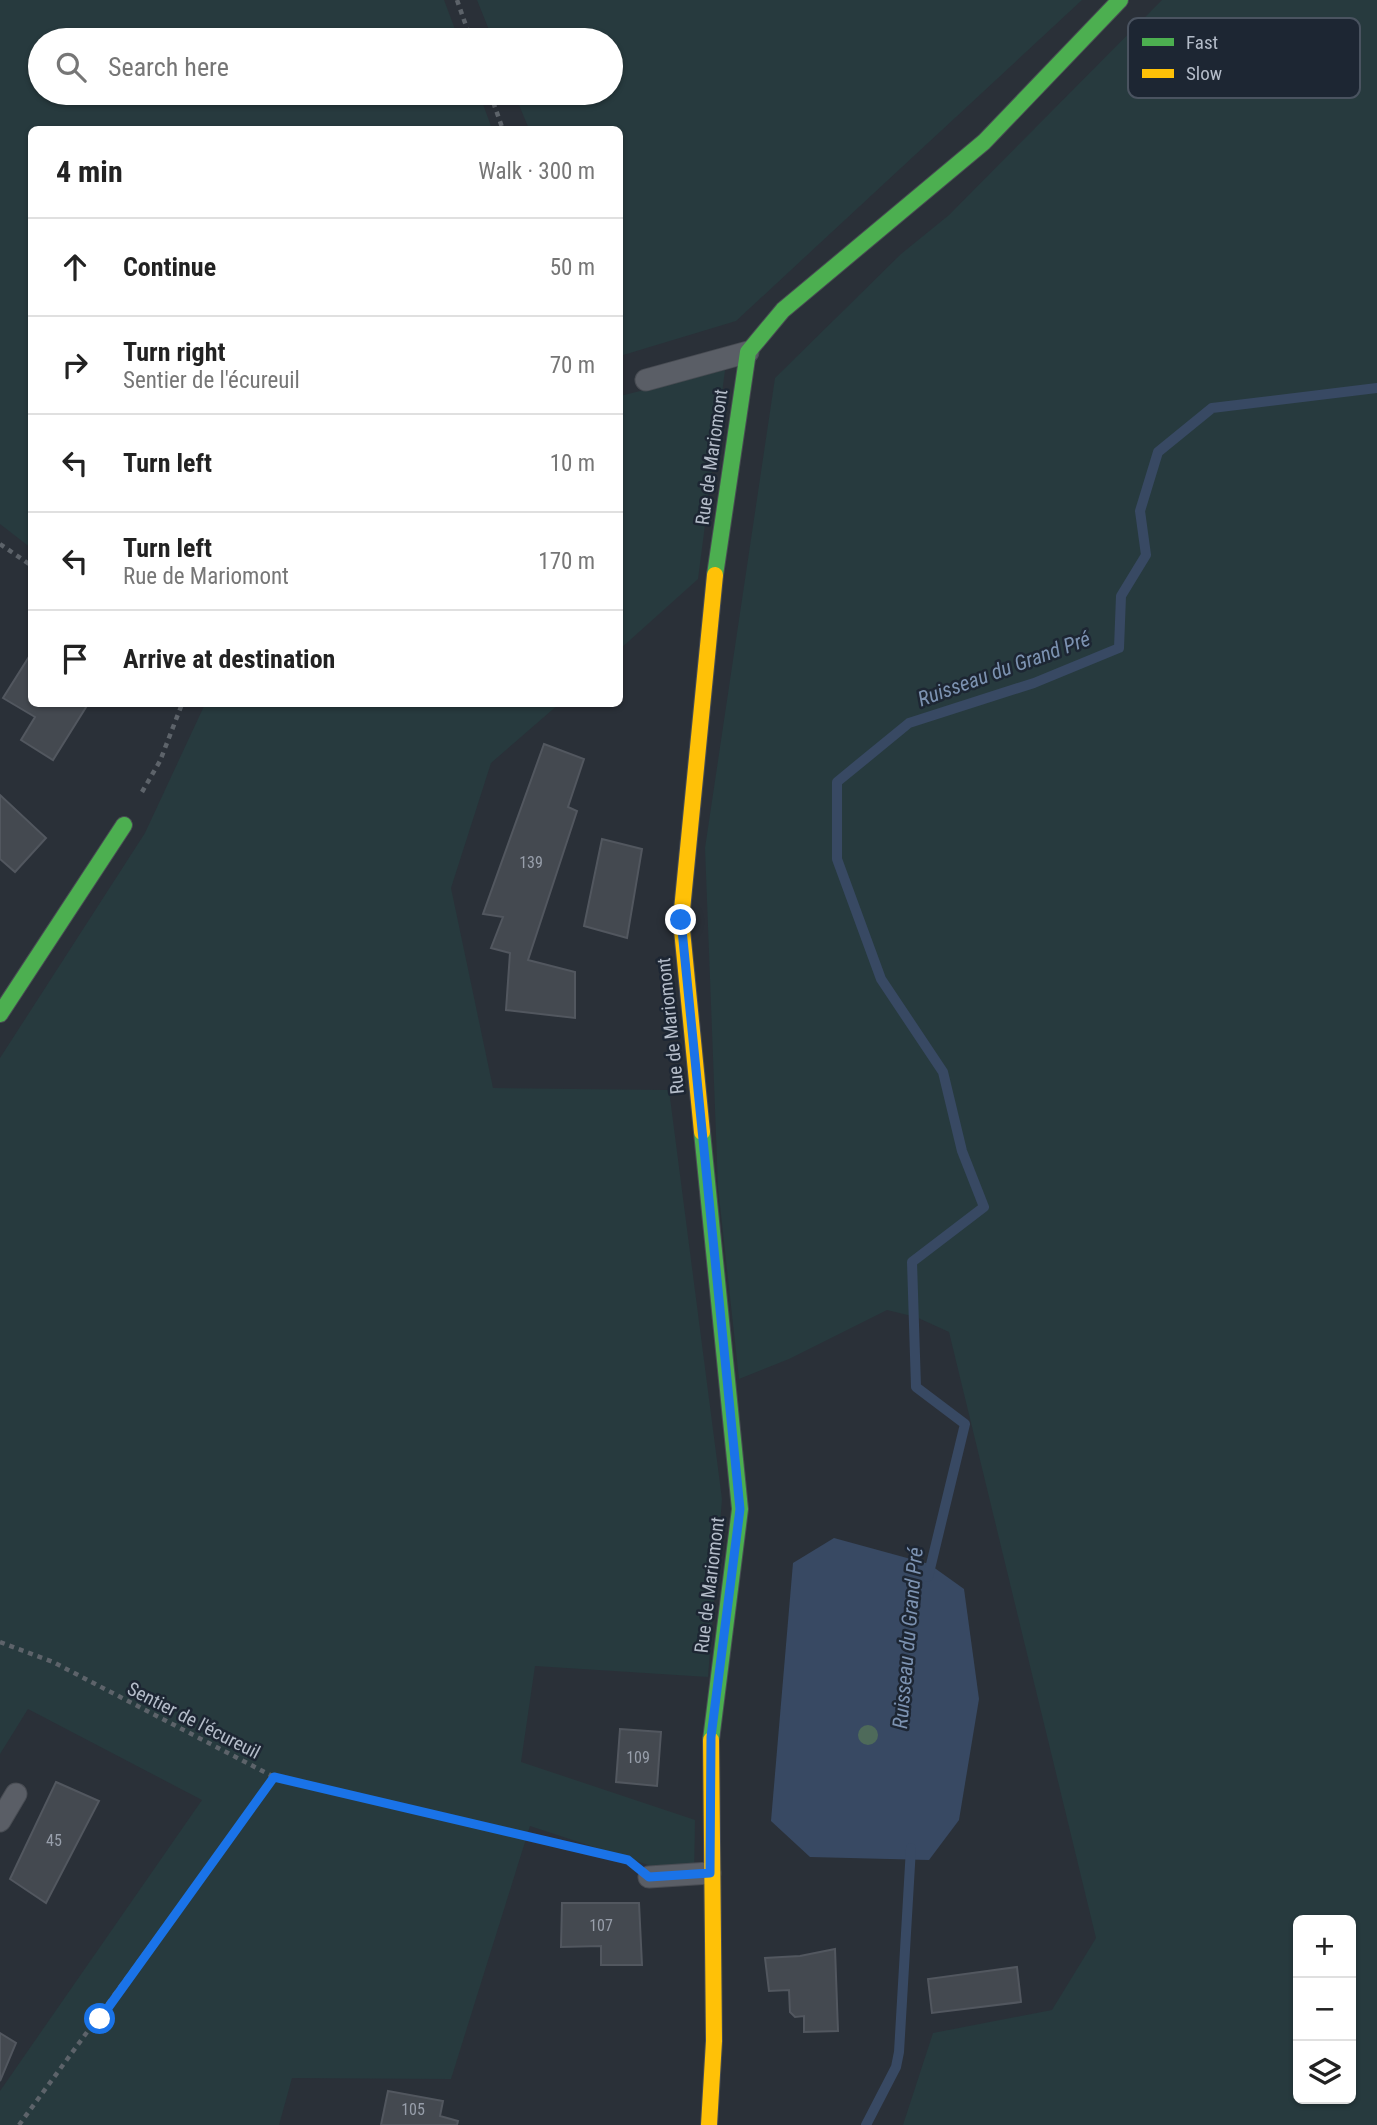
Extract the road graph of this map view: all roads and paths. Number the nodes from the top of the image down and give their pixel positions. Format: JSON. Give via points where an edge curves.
{"nodes":[{"id":1,"x":457,"y":0,"type":"edge"},
{"id":2,"x":1120,"y":0,"type":"edge"},
{"id":3,"x":467,"y":28,"type":"edge"},
{"id":4,"x":494,"y":105,"type":"edge"},
{"id":5,"x":502,"y":126,"type":"edge"},
{"id":6,"x":748,"y":352,"type":"junction"},
{"id":7,"x":646,"y":380,"type":"dead end"},
{"id":8,"x":0,"y":544,"type":"edge"},
{"id":9,"x":28,"y":563,"type":"edge"},
{"id":10,"x":181,"y":707,"type":"edge"},
{"id":11,"x":124,"y":825,"type":"joint"},
{"id":12,"x":0,"y":1014,"type":"edge"},
{"id":13,"x":0,"y":1642,"type":"edge"},
{"id":14,"x":274,"y":1777,"type":"junction"},
{"id":15,"x":16,"y":1794,"type":"dead end"},
{"id":16,"x":0,"y":1821,"type":"edge"},
{"id":17,"x":710,"y":1873,"type":"junction"},
{"id":18,"x":649,"y":1877,"type":"joint"},
{"id":19,"x":19,"y":2125,"type":"edge"},
{"id":20,"x":709,"y":2125,"type":"edge"}],
"edges":[{"from":1,"to":3,"type":"path"},
{"from":2,"to":6,"type":"street","via":[[984,142],[783,310]]},
{"from":4,"to":5,"type":"path"},
{"from":6,"to":7,"type":"lane"},
{"from":6,"to":17,"type":"street","name":"Rue de Mariomont","via":[[715,578],[681,920],[740,1509],[711,1737]]},
{"from":8,"to":9,"type":"path"},
{"from":10,"to":11,"type":"path","via":[[160,761]]},
{"from":11,"to":12,"type":"street"},
{"from":13,"to":14,"type":"path","name":"Sentier de l'écureuil","via":[[53,1662]]},
{"from":14,"to":18,"type":"path","name":"Sentier de l'écureuil","via":[[628,1860]]},
{"from":14,"to":19,"type":"path"},
{"from":15,"to":16,"type":"lane"},
{"from":17,"to":18,"type":"lane"},
{"from":17,"to":20,"type":"street","name":"Rue de Mariomont","via":[[714,2041]]}]}
